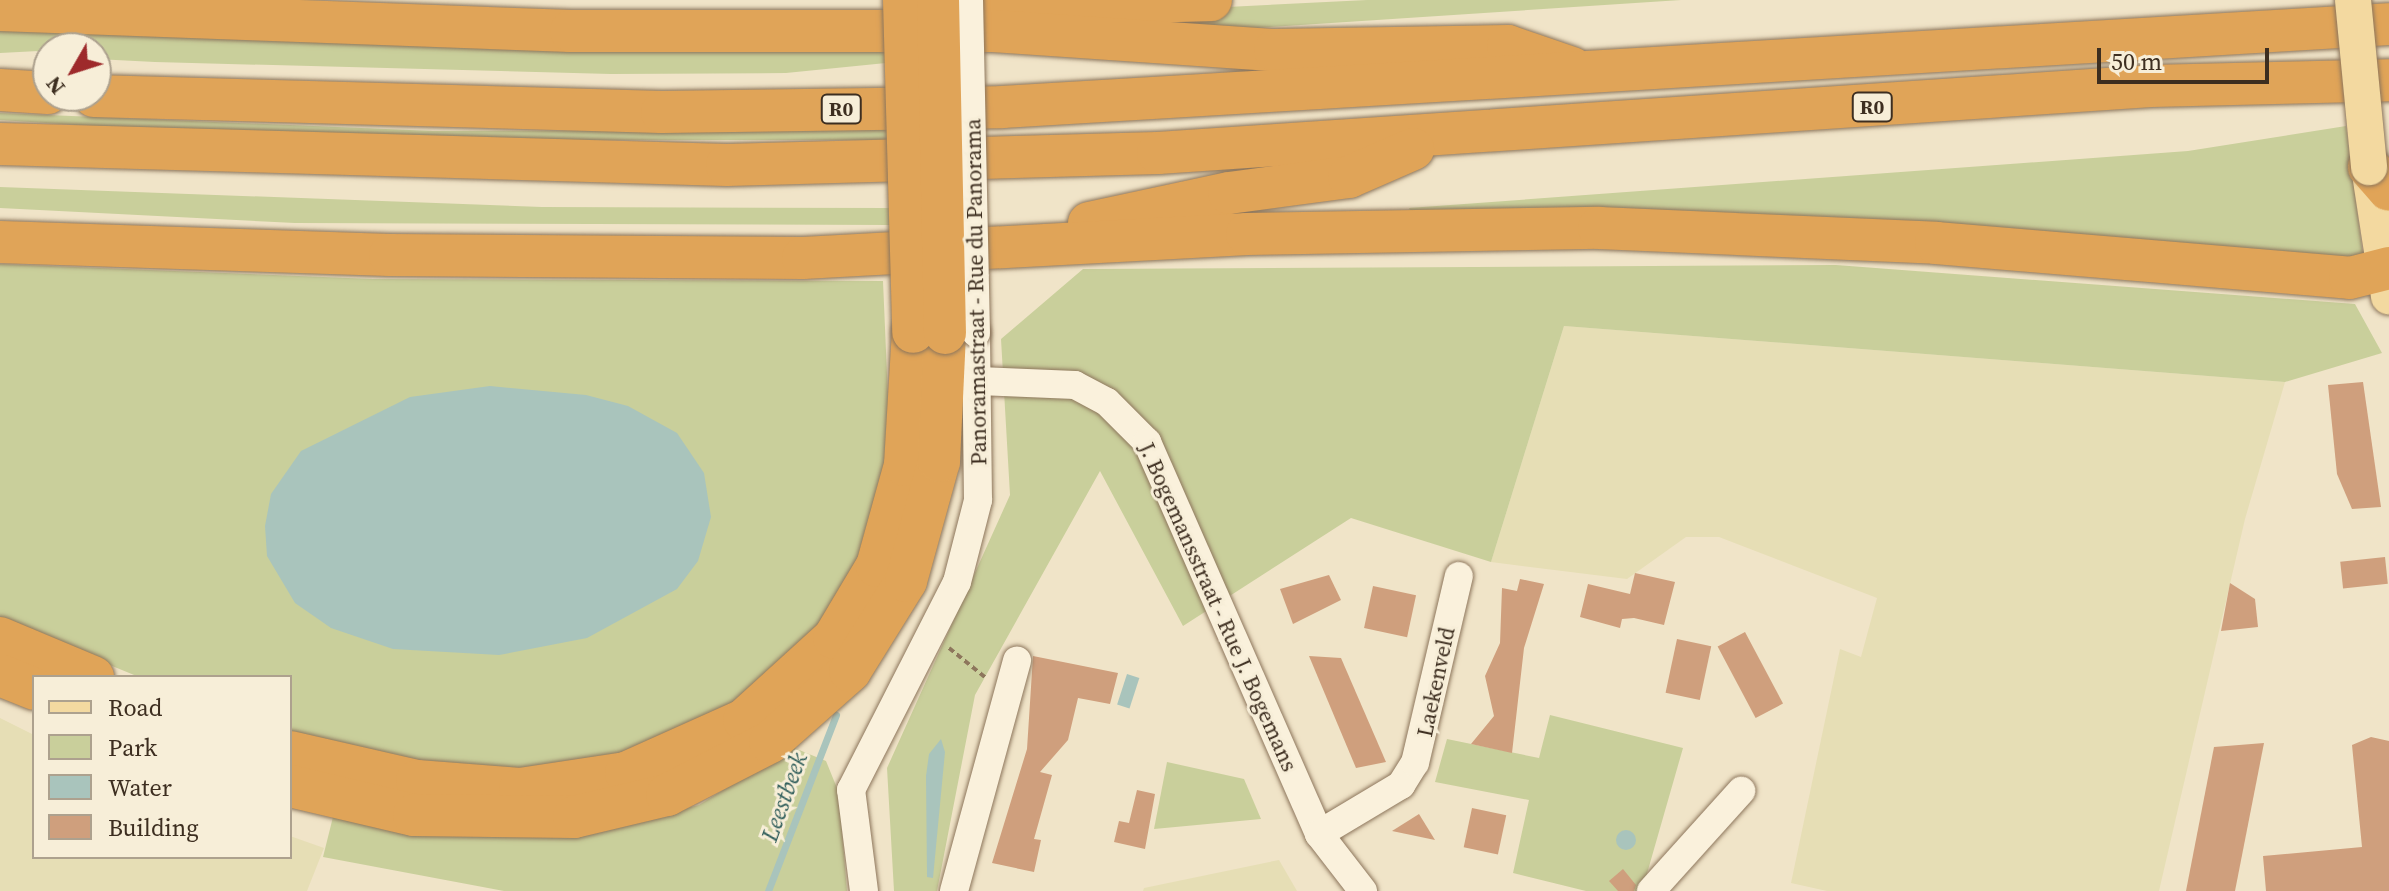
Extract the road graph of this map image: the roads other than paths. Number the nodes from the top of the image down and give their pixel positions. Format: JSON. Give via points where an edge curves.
{"nodes":[{"id":1,"x":938,"y":0,"type":"edge"},
{"id":2,"x":969,"y":0,"type":"edge"},
{"id":3,"x":1211,"y":0,"type":"edge"},
{"id":4,"x":2353,"y":0,"type":"edge"},
{"id":5,"x":0,"y":10,"type":"edge"},
{"id":6,"x":896,"y":15,"type":"edge"},
{"id":7,"x":2389,"y":24,"type":"edge"},
{"id":8,"x":1588,"y":74,"type":"junction"},
{"id":9,"x":2389,"y":80,"type":"edge"},
{"id":10,"x":0,"y":90,"type":"edge"},
{"id":11,"x":32,"y":92,"type":"edge"},
{"id":12,"x":112,"y":97,"type":"edge"},
{"id":13,"x":1436,"y":138,"type":"junction"},
{"id":14,"x":0,"y":144,"type":"edge"},
{"id":15,"x":2379,"y":179,"type":"edge"},
{"id":16,"x":10,"y":237,"type":"edge"},
{"id":17,"x":1004,"y":246,"type":"junction"},
{"id":18,"x":2387,"y":279,"type":"edge"},
{"id":19,"x":945,"y":333,"type":"junction"},
{"id":20,"x":979,"y":381,"type":"junction"},
{"id":21,"x":1459,"y":576,"type":"dead end"},
{"id":22,"x":0,"y":638,"type":"edge"},
{"id":23,"x":1017,"y":660,"type":"dead end"},
{"id":24,"x":0,"y":675,"type":"edge"},
{"id":25,"x":88,"y":675,"type":"edge"},
{"id":26,"x":32,"y":688,"type":"edge"},
{"id":27,"x":292,"y":752,"type":"edge"},
{"id":28,"x":292,"y":786,"type":"edge"},
{"id":29,"x":1741,"y":791,"type":"dead end"},
{"id":30,"x":1319,"y":834,"type":"junction"},
{"id":31,"x":864,"y":891,"type":"edge"},
{"id":32,"x":954,"y":891,"type":"edge"},
{"id":33,"x":1363,"y":891,"type":"edge"},
{"id":34,"x":1651,"y":891,"type":"edge"}],
"edges":[{"from":1,"to":19,"type":"highway","bridge":true},
{"from":2,"to":19,"type":"street","name":"Panoramastraat - Rue du Panorama","bridge":true},
{"from":3,"to":6,"type":"highway","via":[[972,5]]},
{"from":4,"to":15,"type":"main road","bridge":true},
{"from":5,"to":6,"type":"highway","via":[[571,31]]},
{"from":6,"to":8,"type":"highway","via":[[1275,50],[1508,46]]},
{"from":6,"to":19,"type":"highway","bridge":true},
{"from":7,"to":8,"type":"highway","number":"R0"},
{"from":8,"to":12,"type":"highway","number":"R0","via":[[1002,107],[662,112]]},
{"from":9,"to":13,"type":"highway","number":"R0","via":[[2151,86]]},
{"from":10,"to":11,"type":"highway"},
{"from":13,"to":14,"type":"highway","number":"R0","via":[[727,165]]},
{"from":13,"to":17,"type":"highway","via":[[1349,177],[1229,193]]},
{"from":15,"to":18,"type":"main road"},
{"from":16,"to":17,"type":"highway","via":[[406,255],[803,258]]},
{"from":17,"to":18,"type":"highway","via":[[1463,227],[1677,229]]},
{"from":19,"to":20,"type":"street","name":"Panoramastraat - Rue du Panorama"},
{"from":19,"to":27,"type":"highway","via":[[877,566],[834,638],[744,720],[626,773],[520,789],[417,781]]},
{"from":19,"to":28,"type":"highway","via":[[939,461],[906,581],[850,671],[779,736],[693,785],[574,817],[414,815]]},
{"from":20,"to":30,"type":"street","name":"J. Bogemansstraat - Rue J. Bogemans","via":[[1075,385],[1107,402],[1147,442]]},
{"from":20,"to":31,"type":"street","name":"Panoramastraat - Rue du Panorama","via":[[978,500],[957,582],[851,790]]},
{"from":21,"to":30,"type":"street","name":"Laekenveld","via":[[1415,763],[1392,792]]},
{"from":22,"to":25,"type":"highway"},
{"from":23,"to":32,"type":"street"},
{"from":24,"to":26,"type":"highway"},
{"from":29,"to":34,"type":"street"},
{"from":30,"to":33,"type":"street","name":"J. Bogemansstraat - Rue J. Bogemans"}]}
